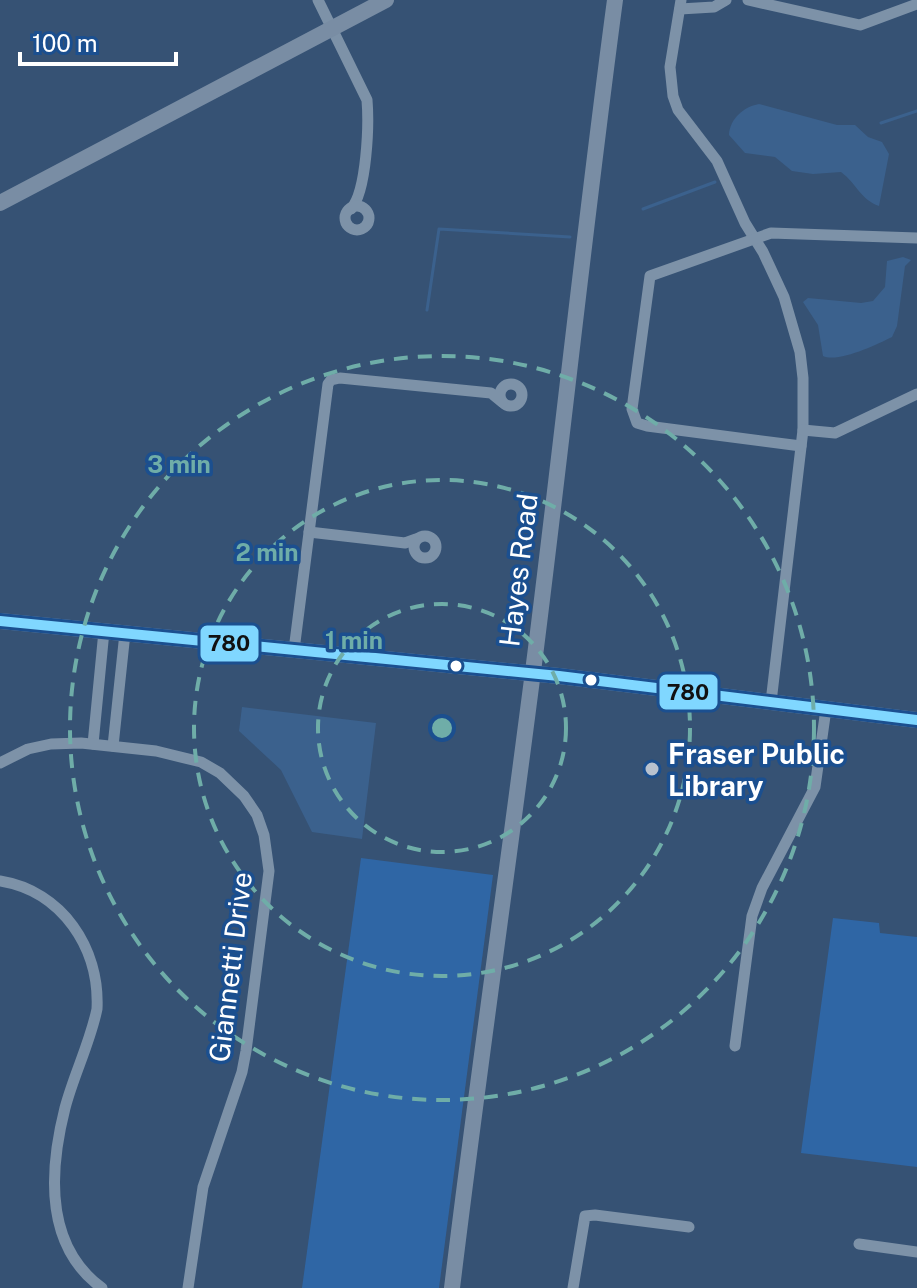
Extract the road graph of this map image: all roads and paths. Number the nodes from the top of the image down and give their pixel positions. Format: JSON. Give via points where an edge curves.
{"nodes":[{"id":1,"x":318,"y":0,"type":"edge"},
{"id":2,"x":386,"y":0,"type":"edge"},
{"id":3,"x":615,"y":0,"type":"edge"},
{"id":4,"x":726,"y":0,"type":"edge"},
{"id":5,"x":748,"y":0,"type":"edge"},
{"id":6,"x":680,"y":4,"type":"edge"},
{"id":7,"x":917,"y":4,"type":"edge"},
{"id":8,"x":331,"y":28,"type":"junction"},
{"id":9,"x":359,"y":197,"type":"junction"},
{"id":10,"x":0,"y":203,"type":"edge"},
{"id":11,"x":351,"y":209,"type":"junction"},
{"id":12,"x":365,"y":210,"type":"junction"},
{"id":13,"x":753,"y":238,"type":"junction"},
{"id":14,"x":917,"y":238,"type":"edge"},
{"id":15,"x":497,"y":390,"type":"junction"},
{"id":16,"x":917,"y":394,"type":"edge"},
{"id":17,"x":803,"y":430,"type":"junction"},
{"id":18,"x":801,"y":446,"type":"junction"},
{"id":19,"x":309,"y":532,"type":"junction"},
{"id":20,"x":411,"y":544,"type":"dead end"},
{"id":21,"x":0,"y":621,"type":"edge"},
{"id":22,"x":104,"y":631,"type":"junction"},
{"id":23,"x":125,"y":633,"type":"junction"},
{"id":24,"x":294,"y":650,"type":"junction"},
{"id":25,"x":532,"y":674,"type":"junction"},
{"id":26,"x":771,"y":702,"type":"junction"},
{"id":27,"x":826,"y":709,"type":"junction"},
{"id":28,"x":917,"y":720,"type":"edge"},
{"id":29,"x":93,"y":744,"type":"junction"},
{"id":30,"x":113,"y":746,"type":"junction"},
{"id":31,"x":0,"y":763,"type":"edge"},
{"id":32,"x":0,"y":881,"type":"edge"},
{"id":33,"x":735,"y":1046,"type":"dead end"},
{"id":34,"x":689,"y":1227,"type":"dead end"},
{"id":35,"x":859,"y":1244,"type":"dead end"},
{"id":36,"x":917,"y":1252,"type":"edge"},
{"id":37,"x":86,"y":1284,"type":"edge"},
{"id":38,"x":102,"y":1288,"type":"edge"},
{"id":39,"x":188,"y":1288,"type":"edge"},
{"id":40,"x":452,"y":1288,"type":"edge"},
{"id":41,"x":573,"y":1288,"type":"edge"}],
"edges":[{"from":1,"to":8,"type":"street"},
{"from":2,"to":8,"type":"street"},
{"from":3,"to":25,"type":"street","name":"Hayes Road"},
{"from":4,"to":6,"type":"street","via":[[714,7]]},
{"from":5,"to":7,"type":"street","via":[[860,25]]},
{"from":6,"to":13,"type":"street","via":[[670,67],[673,96],[717,161]]},
{"from":8,"to":9,"type":"street","via":[[367,100]]},
{"from":8,"to":10,"type":"street"},
{"from":9,"to":11,"type":"street"},
{"from":9,"to":12,"type":"street"},
{"from":11,"to":12,"type":"street"},
{"from":11,"to":12,"type":"street","via":[[345,218],[354,230],[367,224]]},
{"from":13,"to":14,"type":"street","via":[[771,233]]},
{"from":13,"to":17,"type":"street","via":[[794,324],[803,378]]},
{"from":13,"to":18,"type":"street","via":[[650,276],[632,415],[647,426]]},
{"from":15,"to":15,"type":"street","via":[[508,406],[521,401],[523,393],[516,384]]},
{"from":15,"to":19,"type":"street","via":[[331,380]]},
{"from":16,"to":17,"type":"street","via":[[835,433]]},
{"from":17,"to":18,"type":"street"},
{"from":18,"to":26,"type":"street"},
{"from":19,"to":20,"type":"street"},
{"from":19,"to":24,"type":"street"},
{"from":21,"to":22,"type":"street"},
{"from":22,"to":23,"type":"street"},
{"from":22,"to":29,"type":"street"},
{"from":23,"to":24,"type":"street"},
{"from":23,"to":30,"type":"street"},
{"from":24,"to":25,"type":"street"},
{"from":25,"to":26,"type":"street"},
{"from":25,"to":40,"type":"street","name":"Hayes Road"},
{"from":26,"to":27,"type":"street"},
{"from":27,"to":28,"type":"street"},
{"from":27,"to":33,"type":"street","via":[[815,787],[752,916]]},
{"from":29,"to":30,"type":"street","name":"Giannetti Drive"},
{"from":29,"to":31,"type":"street","name":"Giannetti Drive","via":[[39,746]]},
{"from":30,"to":39,"type":"street","name":"Giannetti Drive","via":[[167,752],[220,773],[257,815],[269,871],[242,1072],[203,1187]]},
{"from":32,"to":37,"type":"street","via":[[34,892],[56,907],[82,938],[92,961],[97,1009],[65,1109],[54,1196],[58,1227]]},
{"from":34,"to":41,"type":"street","via":[[585,1216]]},
{"from":35,"to":36,"type":"street"},
{"from":37,"to":38,"type":"street"}]}
